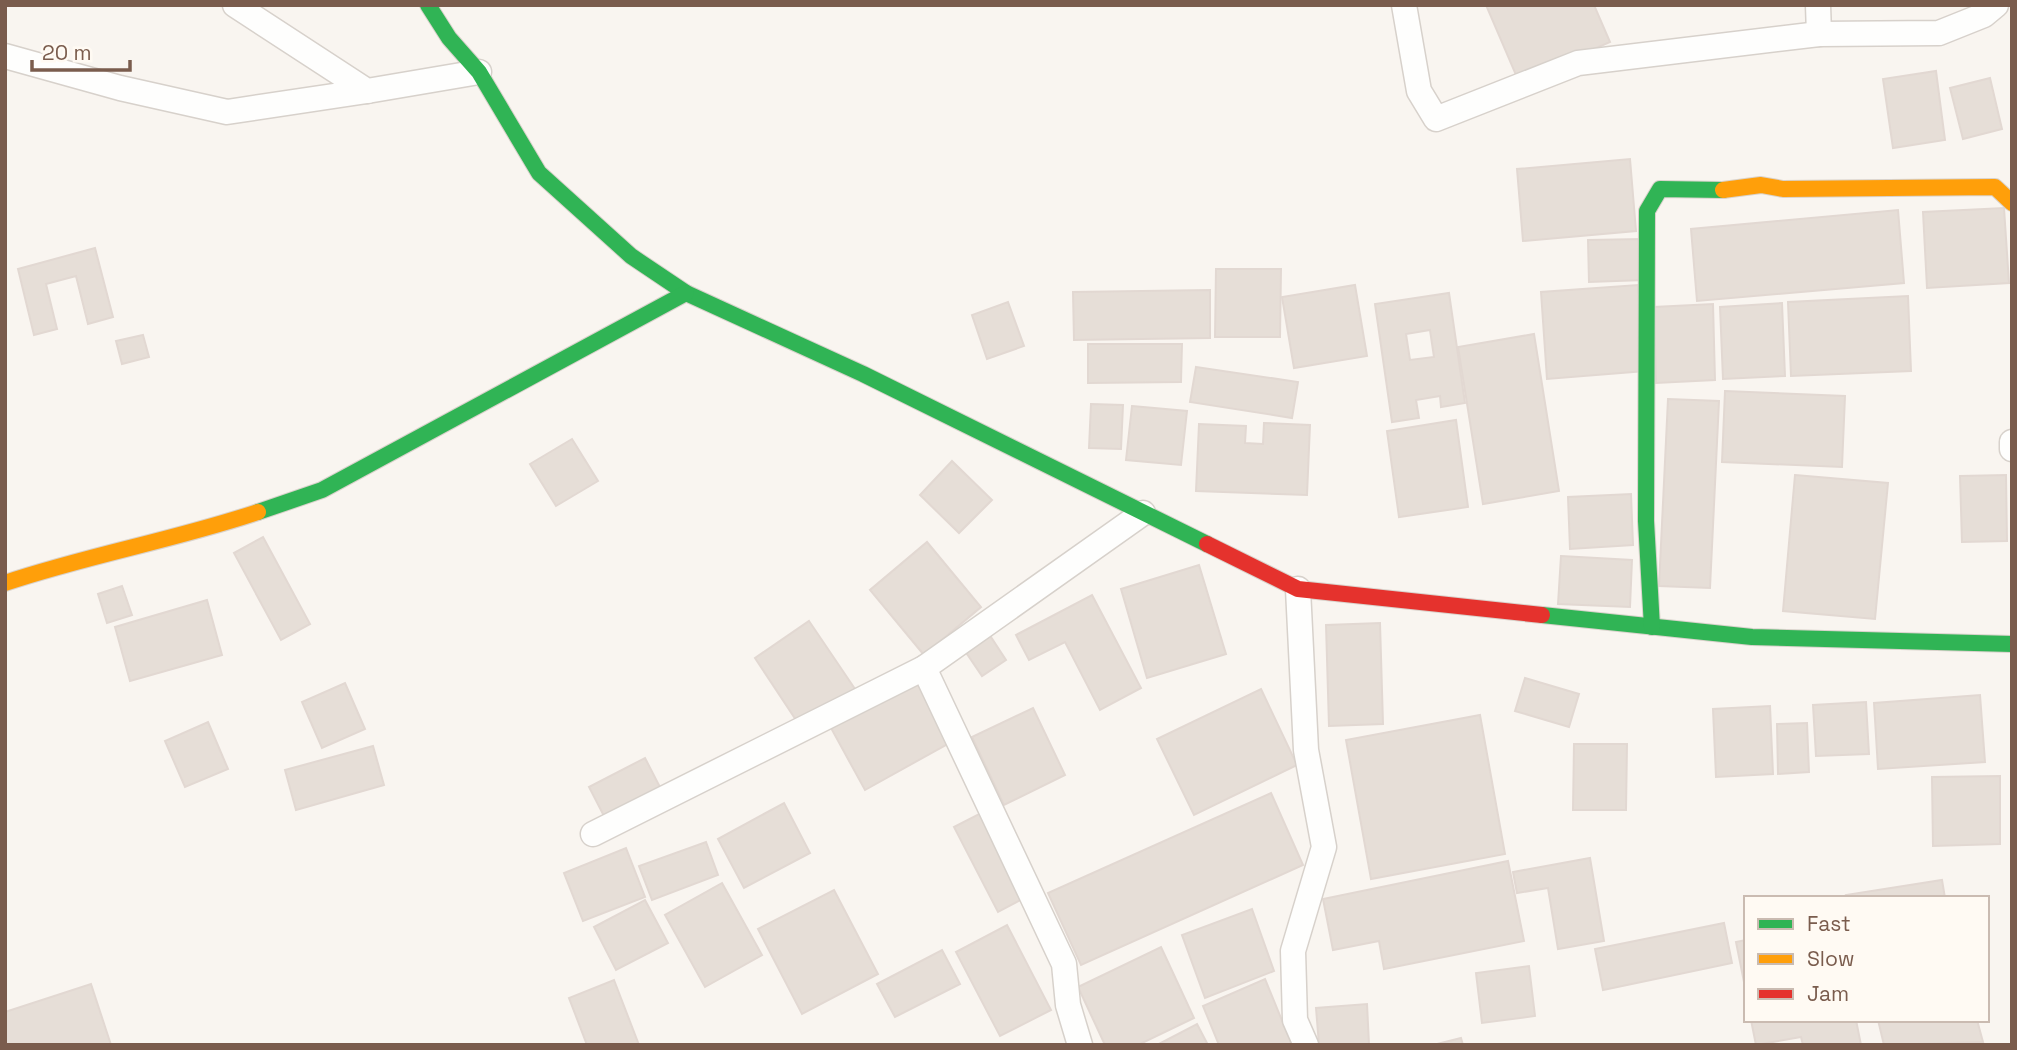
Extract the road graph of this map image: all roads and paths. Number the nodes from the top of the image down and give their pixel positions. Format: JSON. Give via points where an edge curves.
{"nodes":[{"id":1,"x":235,"y":5,"type":"edge"},
{"id":2,"x":1404,"y":5,"type":"edge"},
{"id":3,"x":1818,"y":5,"type":"edge"},
{"id":4,"x":1996,"y":5,"type":"edge"},
{"id":5,"x":438,"y":8,"type":"edge"},
{"id":6,"x":1819,"y":34,"type":"junction"},
{"id":7,"x":5,"y":56,"type":"edge"},
{"id":8,"x":479,"y":72,"type":"junction"},
{"id":9,"x":367,"y":91,"type":"junction"},
{"id":10,"x":2012,"y":203,"type":"edge"},
{"id":11,"x":686,"y":293,"type":"junction"},
{"id":12,"x":2012,"y":442,"type":"edge"},
{"id":13,"x":2012,"y":449,"type":"edge"},
{"id":14,"x":1143,"y":513,"type":"junction"},
{"id":15,"x":5,"y":583,"type":"edge"},
{"id":16,"x":1298,"y":589,"type":"junction"},
{"id":17,"x":1652,"y":626,"type":"junction"},
{"id":18,"x":2012,"y":644,"type":"edge"},
{"id":19,"x":924,"y":668,"type":"junction"},
{"id":20,"x":593,"y":834,"type":"dead end"},
{"id":21,"x":1080,"y":1045,"type":"edge"},
{"id":22,"x":1306,"y":1045,"type":"edge"}],
"edges":[{"from":1,"to":9,"type":"street"},
{"from":2,"to":6,"type":"street","via":[[1419,91],[1436,119],[1578,63]]},
{"from":3,"to":6,"type":"street"},
{"from":4,"to":6,"type":"street","via":[[1984,15],[1939,33]]},
{"from":5,"to":8,"type":"street","via":[[449,38]]},
{"from":7,"to":9,"type":"street","via":[[227,112]]},
{"from":8,"to":9,"type":"street"},
{"from":8,"to":11,"type":"street","via":[[539,173],[631,256]]},
{"from":10,"to":17,"type":"street","via":[[1995,187],[1746,186],[1714,191],[1660,190],[1651,199],[1645,212],[1649,237],[1646,521]]},
{"from":11,"to":14,"type":"street","via":[[863,374]]},
{"from":11,"to":15,"type":"street","via":[[322,490],[219,525],[71,561]]},
{"from":12,"to":13,"type":"street"},
{"from":14,"to":16,"type":"street"},
{"from":14,"to":19,"type":"street"},
{"from":16,"to":17,"type":"street"},
{"from":16,"to":22,"type":"street","via":[[1306,750],[1324,847],[1293,951],[1295,1020]]},
{"from":17,"to":18,"type":"street","via":[[1752,637]]},
{"from":19,"to":20,"type":"street"},
{"from":19,"to":21,"type":"street","via":[[1064,964],[1068,1005]]}]}
